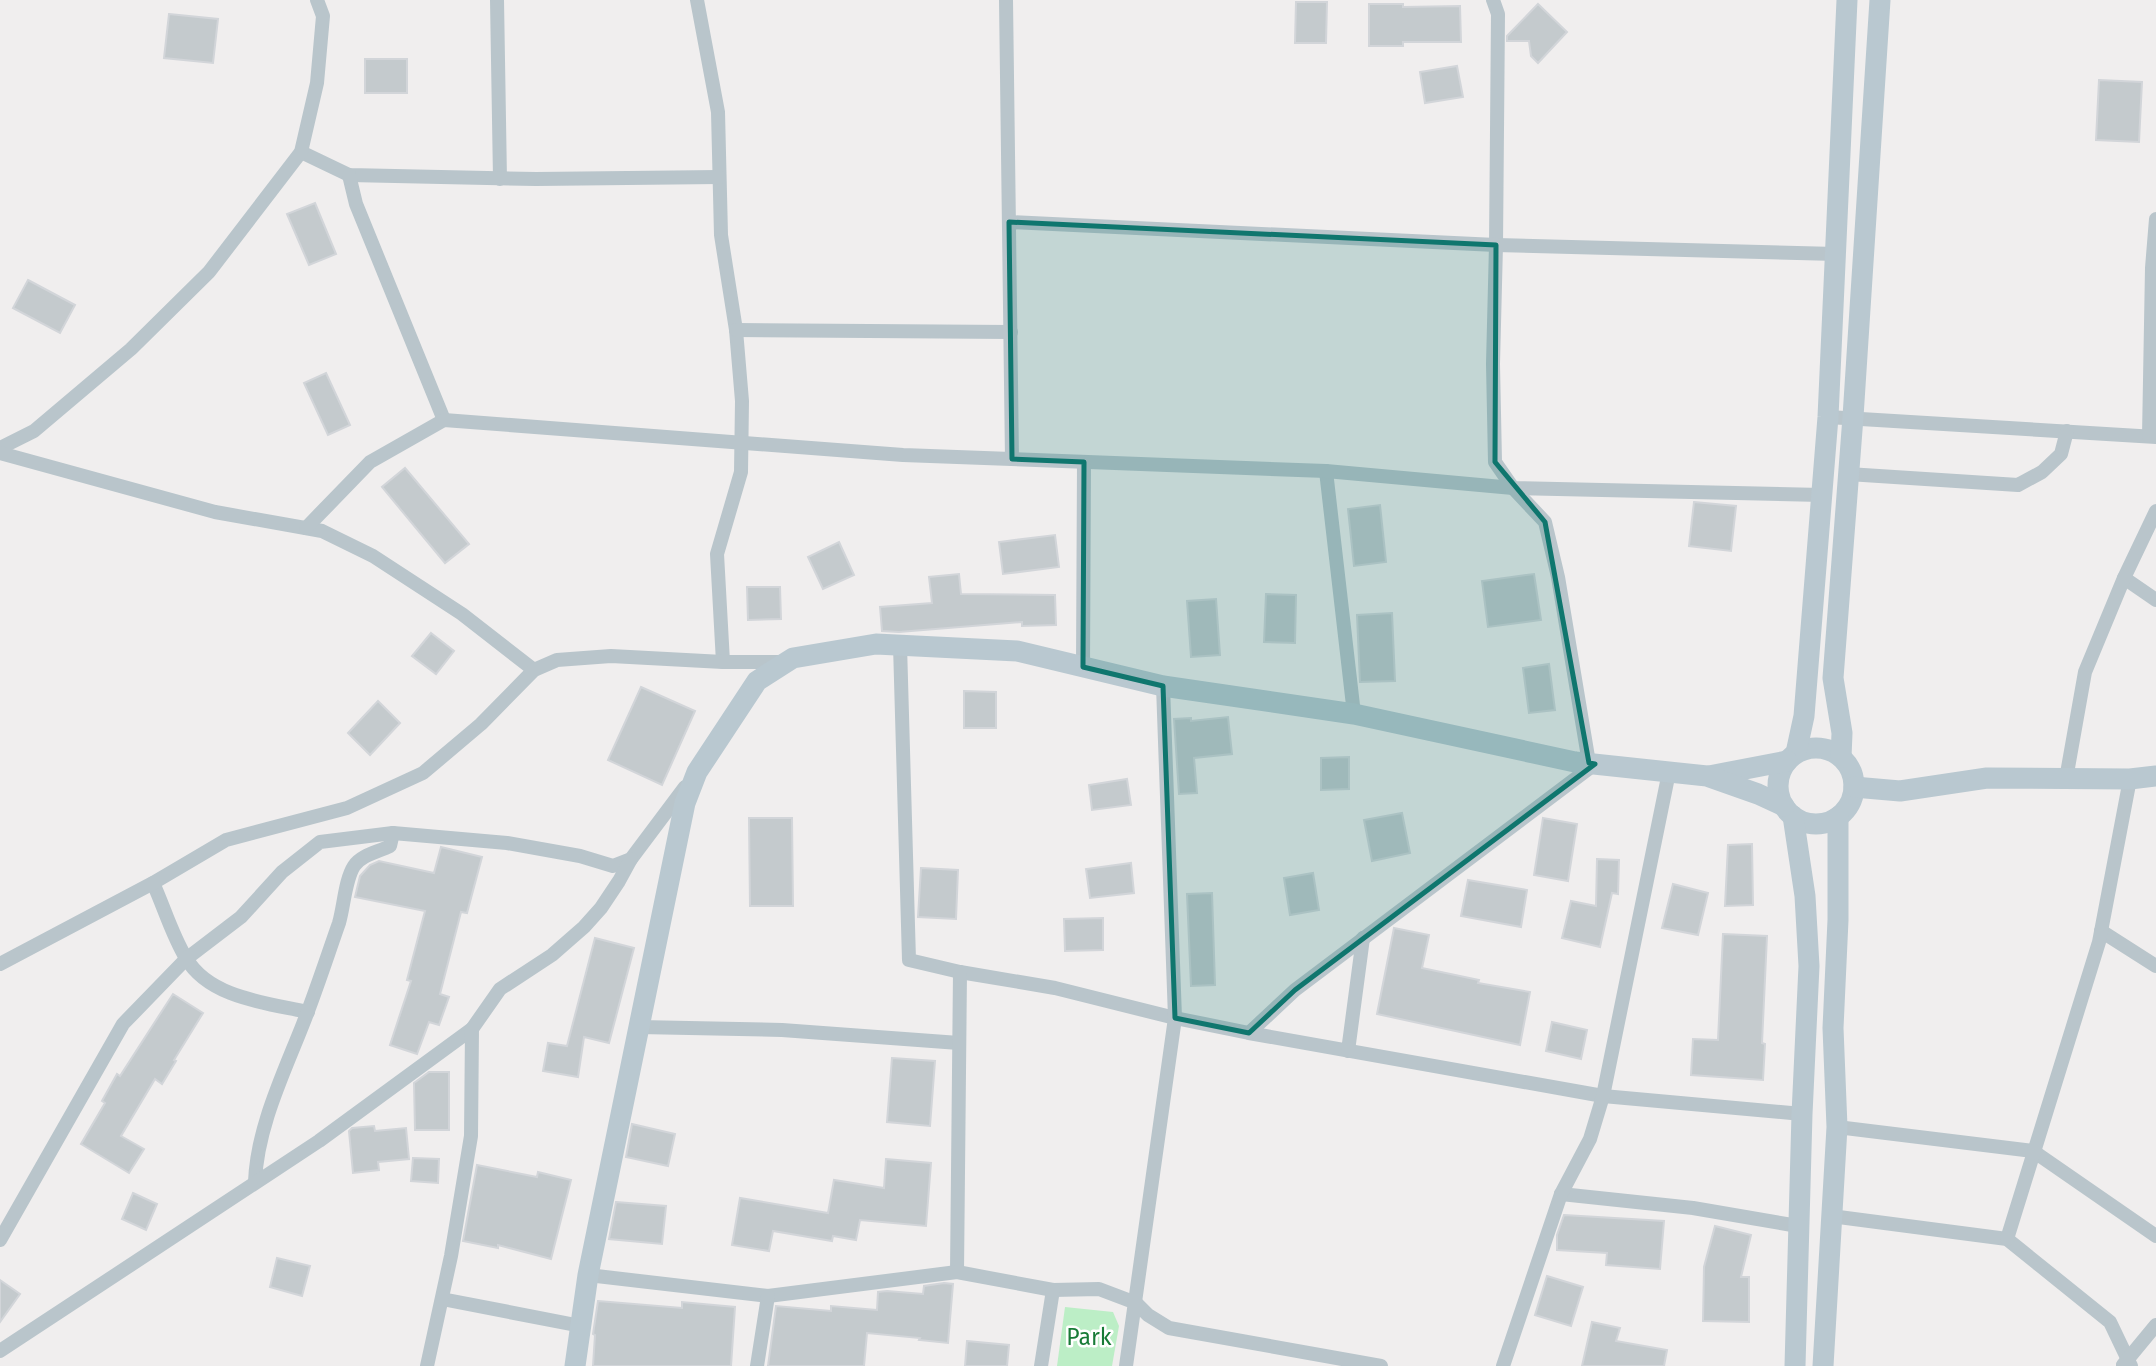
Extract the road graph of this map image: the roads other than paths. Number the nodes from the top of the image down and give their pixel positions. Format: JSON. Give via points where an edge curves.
{"nodes":[{"id":1,"x":317,"y":0,"type":"edge"},
{"id":2,"x":497,"y":0,"type":"edge"},
{"id":3,"x":697,"y":0,"type":"edge"},
{"id":4,"x":1006,"y":0,"type":"edge"},
{"id":5,"x":1493,"y":0,"type":"edge"},
{"id":6,"x":1847,"y":0,"type":"edge"},
{"id":7,"x":1880,"y":0,"type":"edge"},
{"id":8,"x":301,"y":152,"type":"junction"},
{"id":9,"x":349,"y":175,"type":"junction"},
{"id":10,"x":719,"y":177,"type":"junction"},
{"id":11,"x":500,"y":178,"type":"junction"},
{"id":12,"x":2156,"y":219,"type":"edge"},
{"id":13,"x":1009,"y":222,"type":"junction"},
{"id":14,"x":1496,"y":245,"type":"junction"},
{"id":15,"x":1836,"y":254,"type":"junction"},
{"id":16,"x":736,"y":330,"type":"junction"},
{"id":17,"x":1011,"y":332,"type":"junction"},
{"id":18,"x":1828,"y":417,"type":"junction"},
{"id":19,"x":1853,"y":417,"type":"junction"},
{"id":20,"x":444,"y":420,"type":"junction"},
{"id":21,"x":2067,"y":431,"type":"junction"},
{"id":22,"x":2152,"y":437,"type":"edge"},
{"id":23,"x":741,"y":441,"type":"junction"},
{"id":24,"x":0,"y":450,"type":"edge"},
{"id":25,"x":1012,"y":459,"type":"junction"},
{"id":26,"x":1084,"y":462,"type":"junction"},
{"id":27,"x":1326,"y":471,"type":"junction"},
{"id":28,"x":1848,"y":474,"type":"junction"},
{"id":29,"x":1513,"y":488,"type":"junction"},
{"id":30,"x":1822,"y":495,"type":"junction"},
{"id":31,"x":2156,"y":510,"type":"edge"},
{"id":32,"x":306,"y":528,"type":"junction"},
{"id":33,"x":2124,"y":578,"type":"junction"},
{"id":34,"x":2156,"y":600,"type":"edge"},
{"id":35,"x":900,"y":645,"type":"junction"},
{"id":36,"x":723,"y":662,"type":"junction"},
{"id":37,"x":787,"y":662,"type":"junction"},
{"id":38,"x":1083,"y":667,"type":"junction"},
{"id":39,"x":534,"y":670,"type":"junction"},
{"id":40,"x":1163,"y":686,"type":"junction"},
{"id":41,"x":1354,"y":714,"type":"junction"},
{"id":42,"x":1792,"y":757,"type":"junction"},
{"id":43,"x":1841,"y":757,"type":"junction"},
{"id":44,"x":1592,"y":764,"type":"junction"},
{"id":45,"x":697,"y":772,"type":"junction"},
{"id":46,"x":1669,"y":772,"type":"junction"},
{"id":47,"x":1707,"y":776,"type":"junction"},
{"id":48,"x":2156,"y":776,"type":"edge"},
{"id":49,"x":2066,"y":779,"type":"junction"},
{"id":50,"x":2130,"y":779,"type":"junction"},
{"id":51,"x":1854,"y":787,"type":"junction"},
{"id":52,"x":1788,"y":811,"type":"junction"},
{"id":53,"x":1838,"y":817,"type":"junction"},
{"id":54,"x":393,"y":833,"type":"junction"},
{"id":55,"x":631,"y":859,"type":"junction"},
{"id":56,"x":153,"y":883,"type":"junction"},
{"id":57,"x":2101,"y":931,"type":"junction"},
{"id":58,"x":1363,"y":938,"type":"junction"},
{"id":59,"x":186,"y":959,"type":"junction"},
{"id":60,"x":0,"y":964,"type":"edge"},
{"id":61,"x":2156,"y":966,"type":"edge"},
{"id":62,"x":960,"y":972,"type":"junction"},
{"id":63,"x":308,"y":1012,"type":"junction"},
{"id":64,"x":1175,"y":1018,"type":"junction"},
{"id":65,"x":639,"y":1027,"type":"junction"},
{"id":66,"x":472,"y":1029,"type":"junction"},
{"id":67,"x":1249,"y":1033,"type":"junction"},
{"id":68,"x":960,"y":1043,"type":"junction"},
{"id":69,"x":1348,"y":1051,"type":"junction"},
{"id":70,"x":1603,"y":1096,"type":"junction"},
{"id":71,"x":1802,"y":1114,"type":"junction"},
{"id":72,"x":1837,"y":1128,"type":"junction"},
{"id":73,"x":2034,"y":1151,"type":"junction"},
{"id":74,"x":255,"y":1182,"type":"junction"},
{"id":75,"x":1561,"y":1194,"type":"junction"},
{"id":76,"x":1831,"y":1216,"type":"junction"},
{"id":77,"x":1798,"y":1226,"type":"junction"},
{"id":78,"x":2156,"y":1236,"type":"edge"},
{"id":79,"x":2007,"y":1239,"type":"junction"},
{"id":80,"x":0,"y":1240,"type":"edge"},
{"id":81,"x":957,"y":1272,"type":"junction"},
{"id":82,"x":588,"y":1275,"type":"junction"},
{"id":83,"x":1053,"y":1290,"type":"junction"},
{"id":84,"x":768,"y":1296,"type":"junction"},
{"id":85,"x":442,"y":1299,"type":"junction"},
{"id":86,"x":1136,"y":1303,"type":"junction"},
{"id":87,"x":2156,"y":1325,"type":"edge"},
{"id":88,"x":581,"y":1326,"type":"junction"},
{"id":89,"x":0,"y":1351,"type":"edge"},
{"id":90,"x":2127,"y":1364,"type":"edge"},
{"id":91,"x":427,"y":1366,"type":"edge"},
{"id":92,"x":575,"y":1366,"type":"edge"},
{"id":93,"x":757,"y":1366,"type":"edge"},
{"id":94,"x":1041,"y":1366,"type":"edge"},
{"id":95,"x":1126,"y":1366,"type":"edge"},
{"id":96,"x":1381,"y":1366,"type":"edge"},
{"id":97,"x":1503,"y":1366,"type":"edge"},
{"id":98,"x":1795,"y":1366,"type":"edge"},
{"id":99,"x":1823,"y":1366,"type":"edge"}],
"edges":[{"from":1,"to":8,"type":"street","via":[[323,16],[317,83]]},
{"from":2,"to":11,"type":"street"},
{"from":3,"to":10,"type":"street","via":[[718,112]]},
{"from":4,"to":13,"type":"street"},
{"from":5,"to":14,"type":"street","via":[[1498,14]]},
{"from":6,"to":15,"type":"street"},
{"from":7,"to":19,"type":"street"},
{"from":8,"to":9,"type":"street"},
{"from":8,"to":24,"type":"street","via":[[209,272],[131,349],[34,431]]},
{"from":9,"to":11,"type":"street"},
{"from":9,"to":20,"type":"street","via":[[356,204]]},
{"from":10,"to":11,"type":"street"},
{"from":10,"to":16,"type":"street","via":[[721,234]]},
{"from":12,"to":22,"type":"street"},
{"from":13,"to":14,"type":"street"},
{"from":13,"to":17,"type":"street"},
{"from":14,"to":15,"type":"street"},
{"from":14,"to":29,"type":"street","via":[[1495,462]]},
{"from":15,"to":18,"type":"street"},
{"from":16,"to":17,"type":"street"},
{"from":16,"to":23,"type":"street"},
{"from":17,"to":25,"type":"street"},
{"from":18,"to":19,"type":"street"},
{"from":18,"to":30,"type":"street"},
{"from":19,"to":21,"type":"street"},
{"from":19,"to":28,"type":"street"},
{"from":20,"to":23,"type":"street"},
{"from":20,"to":32,"type":"street","via":[[370,462]]},
{"from":21,"to":22,"type":"street"},
{"from":21,"to":28,"type":"street","via":[[2061,454],[2018,485]]},
{"from":23,"to":25,"type":"street"},
{"from":23,"to":36,"type":"street","via":[[741,472],[718,554]]},
{"from":24,"to":32,"type":"street","via":[[215,513]]},
{"from":25,"to":26,"type":"street"},
{"from":26,"to":27,"type":"street"},
{"from":26,"to":38,"type":"street"},
{"from":27,"to":29,"type":"street"},
{"from":27,"to":41,"type":"street"},
{"from":28,"to":43,"type":"street","via":[[1833,678]]},
{"from":29,"to":30,"type":"street"},
{"from":29,"to":44,"type":"street","via":[[1545,522]]},
{"from":30,"to":42,"type":"street","via":[[1804,716]]},
{"from":31,"to":33,"type":"street"},
{"from":32,"to":39,"type":"street","via":[[373,556],[462,614]]},
{"from":33,"to":34,"type":"street"},
{"from":33,"to":49,"type":"street","via":[[2085,672]]},
{"from":35,"to":37,"type":"street","via":[[876,644]]},
{"from":35,"to":38,"type":"street","via":[[1017,651]]},
{"from":35,"to":62,"type":"street","via":[[909,960]]},
{"from":36,"to":37,"type":"street"},
{"from":36,"to":39,"type":"street","via":[[611,656],[557,660]]},
{"from":37,"to":45,"type":"street","via":[[757,681]]},
{"from":38,"to":40,"type":"street"},
{"from":39,"to":56,"type":"street","via":[[481,724],[423,773],[347,808],[226,840]]},
{"from":40,"to":41,"type":"street"},
{"from":40,"to":64,"type":"street"},
{"from":41,"to":44,"type":"street"},
{"from":42,"to":43,"type":"street","via":[[1819,748]]},
{"from":42,"to":47,"type":"street"},
{"from":42,"to":52,"type":"street","via":[[1778,783]]},
{"from":43,"to":51,"type":"street"},
{"from":44,"to":46,"type":"street"},
{"from":44,"to":58,"type":"street"},
{"from":45,"to":55,"type":"street"},
{"from":45,"to":65,"type":"street","via":[[685,803]]},
{"from":46,"to":47,"type":"street"},
{"from":46,"to":70,"type":"street"},
{"from":47,"to":52,"type":"street","via":[[1758,794]]},
{"from":48,"to":50,"type":"street"},
{"from":49,"to":50,"type":"street"},
{"from":49,"to":51,"type":"street","via":[[1987,778],[1900,790]]},
{"from":50,"to":57,"type":"street"},
{"from":51,"to":53,"type":"street","via":[[1847,808]]},
{"from":52,"to":53,"type":"street","via":[[1815,824]]},
{"from":52,"to":71,"type":"street","via":[[1805,896],[1809,965]]},
{"from":53,"to":72,"type":"street","via":[[1833,1028]]},
{"from":54,"to":55,"type":"street","via":[[507,843],[613,866]]},
{"from":54,"to":59,"type":"street","via":[[320,842],[282,873],[241,917]]},
{"from":54,"to":63,"type":"street","via":[[390,846],[359,859],[352,869]]},
{"from":55,"to":66,"type":"street","via":[[584,927],[552,955],[500,989]]},
{"from":56,"to":59,"type":"street"},
{"from":56,"to":60,"type":"street"},
{"from":57,"to":61,"type":"street"},
{"from":57,"to":73,"type":"street"},
{"from":58,"to":67,"type":"street","via":[[1295,990]]},
{"from":58,"to":69,"type":"street"},
{"from":59,"to":63,"type":"street","via":[[201,977],[219,988]]},
{"from":59,"to":80,"type":"street","via":[[123,1024]]},
{"from":62,"to":64,"type":"street","via":[[1055,988]]},
{"from":62,"to":68,"type":"street"},
{"from":63,"to":74,"type":"street","via":[[271,1109],[256,1158]]},
{"from":64,"to":67,"type":"street"},
{"from":64,"to":86,"type":"street"},
{"from":65,"to":68,"type":"street","via":[[782,1030]]},
{"from":65,"to":82,"type":"street"},
{"from":66,"to":74,"type":"street"},
{"from":66,"to":85,"type":"street","via":[[471,1136]]},
{"from":67,"to":69,"type":"street"},
{"from":68,"to":81,"type":"street"},
{"from":69,"to":70,"type":"street"},
{"from":70,"to":71,"type":"street"},
{"from":70,"to":75,"type":"street","via":[[1590,1139]]},
{"from":71,"to":77,"type":"street"},
{"from":72,"to":73,"type":"street"},
{"from":72,"to":76,"type":"street"},
{"from":73,"to":78,"type":"street"},
{"from":73,"to":79,"type":"street"},
{"from":74,"to":89,"type":"street"},
{"from":75,"to":77,"type":"street","via":[[1693,1208]]},
{"from":75,"to":97,"type":"street"},
{"from":76,"to":79,"type":"street"},
{"from":76,"to":99,"type":"street"},
{"from":77,"to":98,"type":"street"},
{"from":79,"to":90,"type":"street","via":[[2110,1322]]},
{"from":81,"to":83,"type":"street"},
{"from":81,"to":84,"type":"street"},
{"from":82,"to":84,"type":"street"},
{"from":82,"to":88,"type":"street"},
{"from":83,"to":86,"type":"street","via":[[1099,1289]]},
{"from":83,"to":94,"type":"street"},
{"from":84,"to":93,"type":"street"},
{"from":85,"to":88,"type":"street"},
{"from":85,"to":91,"type":"street"},
{"from":86,"to":95,"type":"street"},
{"from":86,"to":96,"type":"street","via":[[1169,1328]]},
{"from":87,"to":90,"type":"street"},
{"from":88,"to":92,"type":"street"}]}
